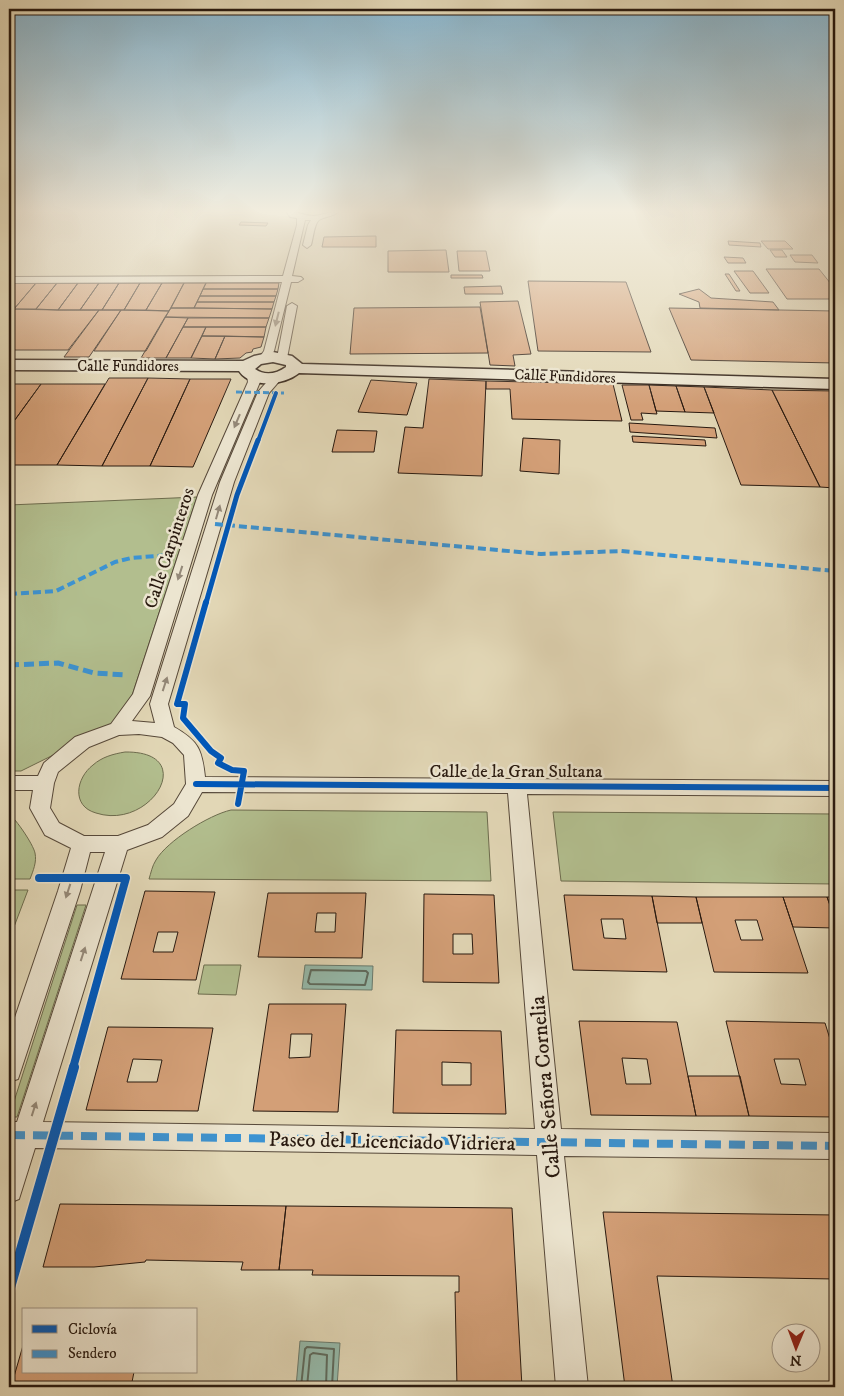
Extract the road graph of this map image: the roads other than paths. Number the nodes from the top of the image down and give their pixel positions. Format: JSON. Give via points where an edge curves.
{"nodes":[{"id":1,"x":296,"y":276,"type":"edge"},
{"id":2,"x":9,"y":280,"type":"edge"},
{"id":3,"x":295,"y":282,"type":"junction"},
{"id":4,"x":264,"y":358,"type":"junction"},
{"id":5,"x":282,"y":358,"type":"junction"},
{"id":6,"x":9,"y":365,"type":"edge"},
{"id":7,"x":295,"y":368,"type":"junction"},
{"id":8,"x":250,"y":371,"type":"junction"},
{"id":9,"x":276,"y":378,"type":"junction"},
{"id":10,"x":835,"y":384,"type":"edge"},
{"id":11,"x":117,"y":729,"type":"junction"},
{"id":12,"x":166,"y":731,"type":"junction"},
{"id":13,"x":9,"y":782,"type":"edge"},
{"id":14,"x":44,"y":783,"type":"junction"},
{"id":15,"x":196,"y":784,"type":"junction"},
{"id":16,"x":517,"y":786,"type":"junction"},
{"id":17,"x":835,"y":788,"type":"edge"},
{"id":18,"x":82,"y":844,"type":"junction"},
{"id":19,"x":118,"y":844,"type":"junction"},
{"id":20,"x":9,"y":1070,"type":"edge"},
{"id":21,"x":17,"y":1135,"type":"edge"},
{"id":22,"x":550,"y":1143,"type":"junction"},
{"id":23,"x":835,"y":1146,"type":"edge"},
{"id":24,"x":9,"y":1189,"type":"edge"},
{"id":25,"x":572,"y":1387,"type":"edge"}],
"edges":[{"from":1,"to":3,"type":"street"},
{"from":2,"to":3,"type":"street"},
{"from":3,"to":4,"type":"street","one_way":true},
{"from":3,"to":5,"type":"street"},
{"from":4,"to":5,"type":"street"},
{"from":4,"to":8,"type":"street","via":[[256,360]]},
{"from":5,"to":7,"type":"street","via":[[294,363]]},
{"from":6,"to":8,"type":"street","name":"Calle Fundidores"},
{"from":7,"to":9,"type":"street"},
{"from":7,"to":10,"type":"street","name":"Calle Fundidores"},
{"from":8,"to":9,"type":"street","name":"Calle Fundidores"},
{"from":8,"to":11,"type":"street","name":"Calle Carpinteros","one_way":true,"via":[[254,382],[205,495],[141,696]]},
{"from":12,"to":9,"type":"street","name":"Calle Carpinteros","one_way":true,"via":[[159,704],[227,482],[264,392]]},
{"from":11,"to":12,"type":"street","via":[[139,727]]},
{"from":11,"to":14,"type":"street","via":[[82,742],[52,768]]},
{"from":12,"to":15,"type":"street","via":[[179,738],[193,753]]},
{"from":13,"to":14,"type":"street"},
{"from":14,"to":18,"type":"street","via":[[40,808],[52,829]]},
{"from":15,"to":16,"type":"street","name":"Calle de la Gran Sultana"},
{"from":15,"to":19,"type":"street","via":[[181,810],[155,831]]},
{"from":16,"to":17,"type":"street","name":"Calle de la Gran Sultana"},
{"from":16,"to":22,"type":"street","name":"Calle Señora Cornelia"},
{"from":18,"to":19,"type":"street"},
{"from":18,"to":20,"type":"street","one_way":true},
{"from":21,"to":19,"type":"street","one_way":true},
{"from":21,"to":22,"type":"street","name":"Paseo del Licenciado Vidriera"},
{"from":21,"to":24,"type":"street"},
{"from":22,"to":23,"type":"street","name":"Paseo del Licenciado Vidriera"},
{"from":22,"to":25,"type":"street","name":"Calle Señora Cornelia"}]}
